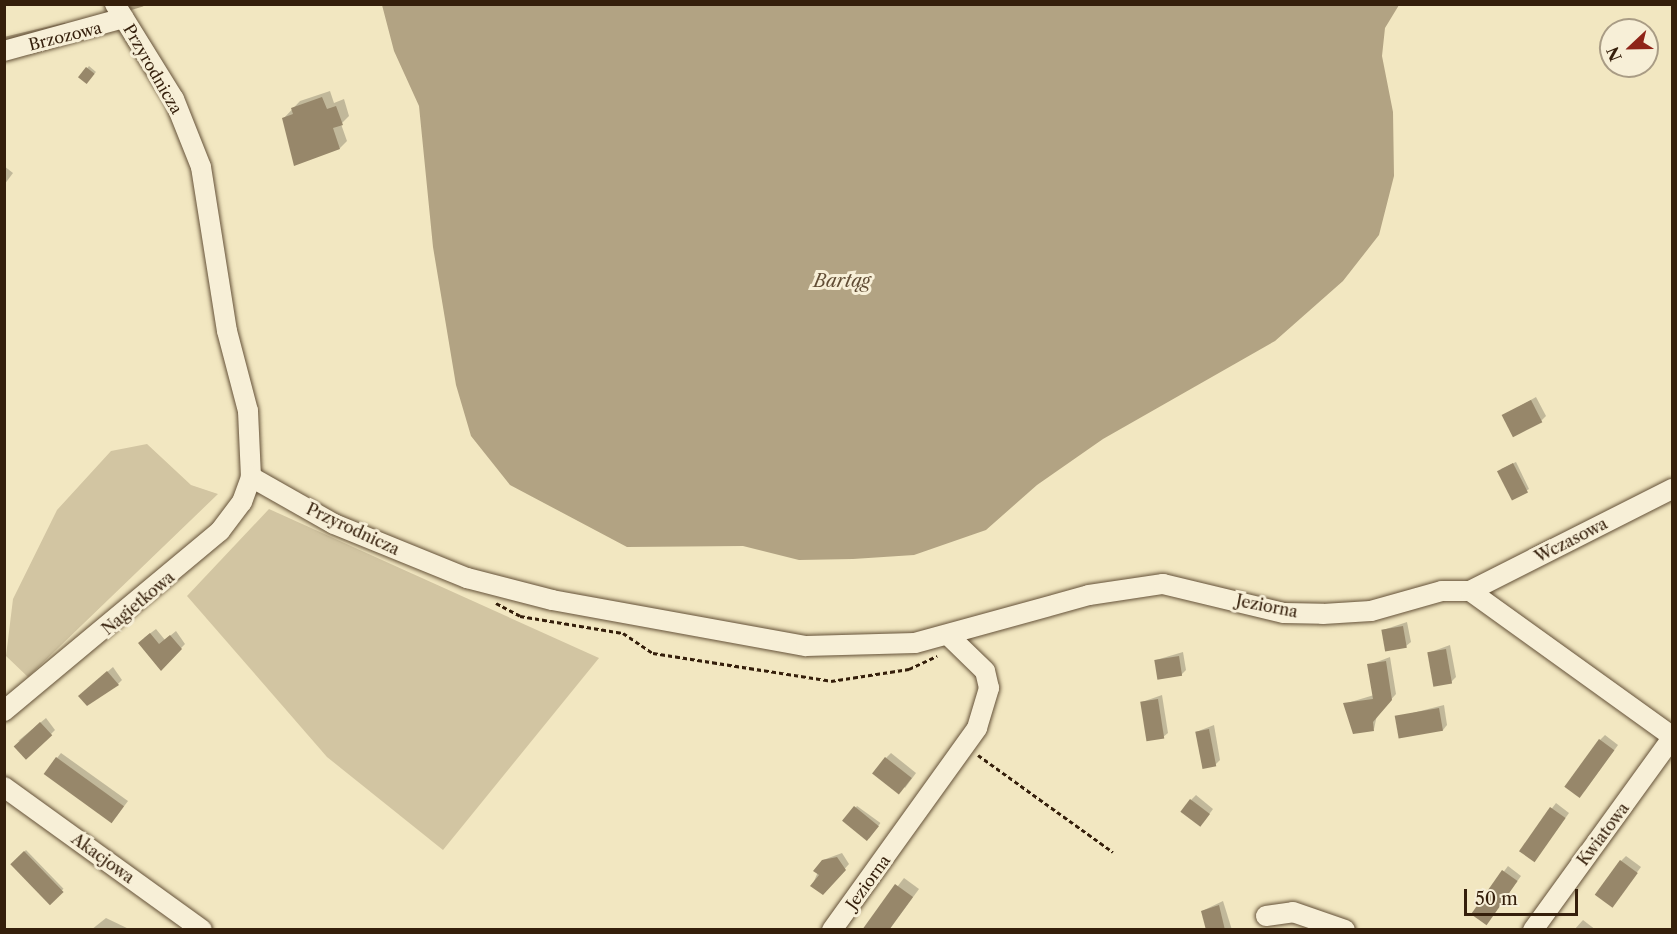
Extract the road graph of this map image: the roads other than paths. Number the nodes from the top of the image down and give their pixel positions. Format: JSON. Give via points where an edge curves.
{"nodes":[{"id":1,"x":119,"y":11,"type":"edge"},
{"id":2,"x":4,"y":51,"type":"edge"},
{"id":3,"x":251,"y":477,"type":"junction"},
{"id":4,"x":1672,"y":489,"type":"edge"},
{"id":5,"x":1470,"y":591,"type":"junction"},
{"id":6,"x":950,"y":637,"type":"junction"},
{"id":7,"x":4,"y":711,"type":"edge"},
{"id":8,"x":1672,"y":737,"type":"edge"},
{"id":9,"x":4,"y":788,"type":"edge"},
{"id":10,"x":1266,"y":916,"type":"dead end"},
{"id":11,"x":202,"y":930,"type":"edge"},
{"id":12,"x":832,"y":930,"type":"edge"},
{"id":13,"x":1345,"y":930,"type":"edge"},
{"id":14,"x":1533,"y":930,"type":"edge"}],
"edges":[{"from":1,"to":2,"type":"street","name":"Brzozowa"},
{"from":1,"to":3,"type":"street","name":"Przyrodnicza","via":[[174,99],[212,210],[227,331],[248,411]]},
{"from":3,"to":6,"type":"street","name":"Przyrodnicza","via":[[310,512],[392,548],[467,578],[552,600],[806,646],[872,648]]},
{"from":3,"to":7,"type":"street","name":"Nagietkowa","via":[[242,502],[212,539]]},
{"from":4,"to":5,"type":"street","name":"Wczasowa"},
{"from":5,"to":6,"type":"street","name":"Jeziorna","via":[[1442,591],[1371,611],[1323,614],[1284,613],[1163,584],[1089,595]]},
{"from":5,"to":8,"type":"street"},
{"from":6,"to":12,"type":"street","name":"Jeziorna","via":[[985,671],[989,688],[977,728]]},
{"from":8,"to":14,"type":"street","name":"Kwiatowa"},
{"from":9,"to":11,"type":"street","name":"Akacjowa"},
{"from":10,"to":13,"type":"street","via":[[1293,912]]}]}
